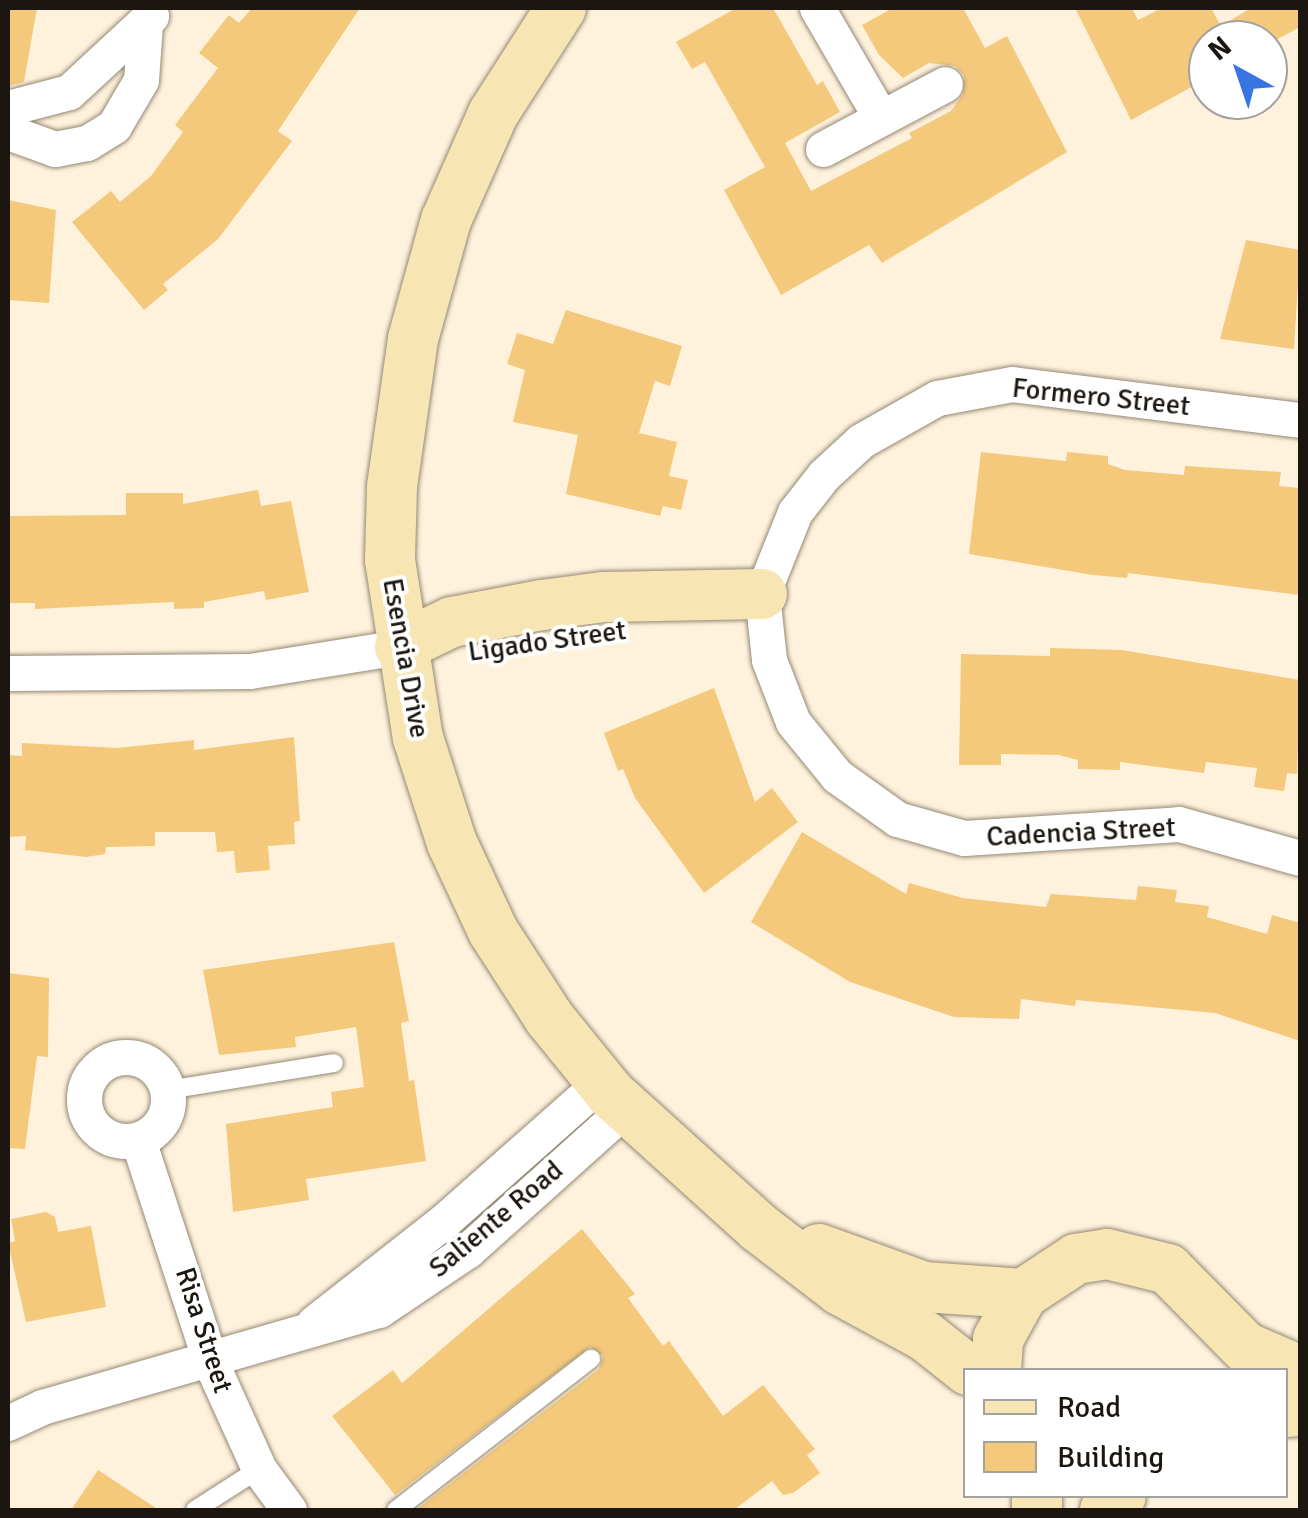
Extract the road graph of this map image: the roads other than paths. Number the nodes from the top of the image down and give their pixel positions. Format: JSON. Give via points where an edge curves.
{"nodes":[{"id":1,"x":561,"y":8,"type":"edge"},
{"id":2,"x":817,"y":8,"type":"edge"},
{"id":3,"x":151,"y":16,"type":"edge"},
{"id":4,"x":945,"y":84,"type":"dead end"},
{"id":5,"x":8,"y":108,"type":"edge"},
{"id":6,"x":880,"y":118,"type":"junction"},
{"id":7,"x":8,"y":132,"type":"edge"},
{"id":8,"x":823,"y":149,"type":"dead end"},
{"id":9,"x":1300,"y":420,"type":"edge"},
{"id":10,"x":763,"y":608,"type":"junction"},
{"id":11,"x":400,"y":647,"type":"junction"},
{"id":12,"x":8,"y":674,"type":"edge"},
{"id":13,"x":1300,"y":858,"type":"edge"},
{"id":14,"x":334,"y":1063,"type":"dead end"},
{"id":15,"x":168,"y":1090,"type":"junction"},
{"id":16,"x":613,"y":1095,"type":"junction"},
{"id":17,"x":138,"y":1140,"type":"junction"},
{"id":18,"x":758,"y":1227,"type":"junction"},
{"id":19,"x":1023,"y":1294,"type":"junction"},
{"id":20,"x":1212,"y":1314,"type":"junction"},
{"id":21,"x":591,"y":1359,"type":"dead end"},
{"id":22,"x":211,"y":1363,"type":"junction"},
{"id":23,"x":965,"y":1368,"type":"edge"},
{"id":24,"x":996,"y":1368,"type":"edge"},
{"id":25,"x":1225,"y":1368,"type":"edge"},
{"id":26,"x":1300,"y":1371,"type":"edge"},
{"id":27,"x":8,"y":1423,"type":"edge"},
{"id":28,"x":259,"y":1470,"type":"junction"},
{"id":29,"x":195,"y":1510,"type":"edge"},
{"id":30,"x":289,"y":1510,"type":"edge"},
{"id":31,"x":396,"y":1510,"type":"edge"}],
"edges":[{"from":1,"to":11,"type":"street","name":"Esencia Drive","via":[[524,60],[478,148],[446,220],[413,339],[392,505],[390,560]]},
{"from":2,"to":6,"type":"street"},
{"from":3,"to":5,"type":"street","via":[[69,92]]},
{"from":3,"to":7,"type":"street","via":[[141,80],[114,126],[88,143],[55,149]]},
{"from":4,"to":6,"type":"street"},
{"from":6,"to":8,"type":"street"},
{"from":9,"to":10,"type":"street","name":"Formero Street","via":[[1012,384],[937,398],[861,441],[824,475],[795,512]]},
{"from":10,"to":11,"type":"street","name":"Ligado Street","via":[[604,597],[452,622]]},
{"from":10,"to":13,"type":"street","name":"Cadencia Street","via":[[768,660],[793,722],[837,776],[897,819],[964,838],[1179,824]]},
{"from":11,"to":12,"type":"street","via":[[250,671]]},
{"from":11,"to":16,"type":"street","name":"Esencia Drive","via":[[418,738],[452,843],[493,931]]},
{"from":14,"to":15,"type":"lane"},
{"from":15,"to":17,"type":"street","via":[[165,1116]]},
{"from":15,"to":17,"type":"street","via":[[154,1067],[130,1057],[104,1063],[92,1075],[84,1100],[92,1124],[113,1139]]},
{"from":16,"to":18,"type":"street","name":"Esencia Drive"},
{"from":16,"to":22,"type":"street","name":"Saliente Road","via":[[468,1250],[379,1310]]},
{"from":17,"to":22,"type":"street","name":"Risa Street"},
{"from":18,"to":19,"type":"street","name":"Esencia Drive","via":[[924,1287]]},
{"from":18,"to":23,"type":"street","name":"Esencia Drive","via":[[840,1290],[925,1336]]},
{"from":19,"to":20,"type":"street","via":[[1076,1259],[1107,1254],[1168,1269]]},
{"from":19,"to":24,"type":"street","via":[[998,1340]]},
{"from":20,"to":25,"type":"street"},
{"from":20,"to":26,"type":"street","via":[[1245,1347]]},
{"from":21,"to":31,"type":"lane"},
{"from":22,"to":27,"type":"street","name":"Saliente Road","via":[[42,1406]]},
{"from":22,"to":28,"type":"street","name":"Risa Street"},
{"from":28,"to":29,"type":"lane"},
{"from":28,"to":30,"type":"street","name":"Risa Street"}]}
